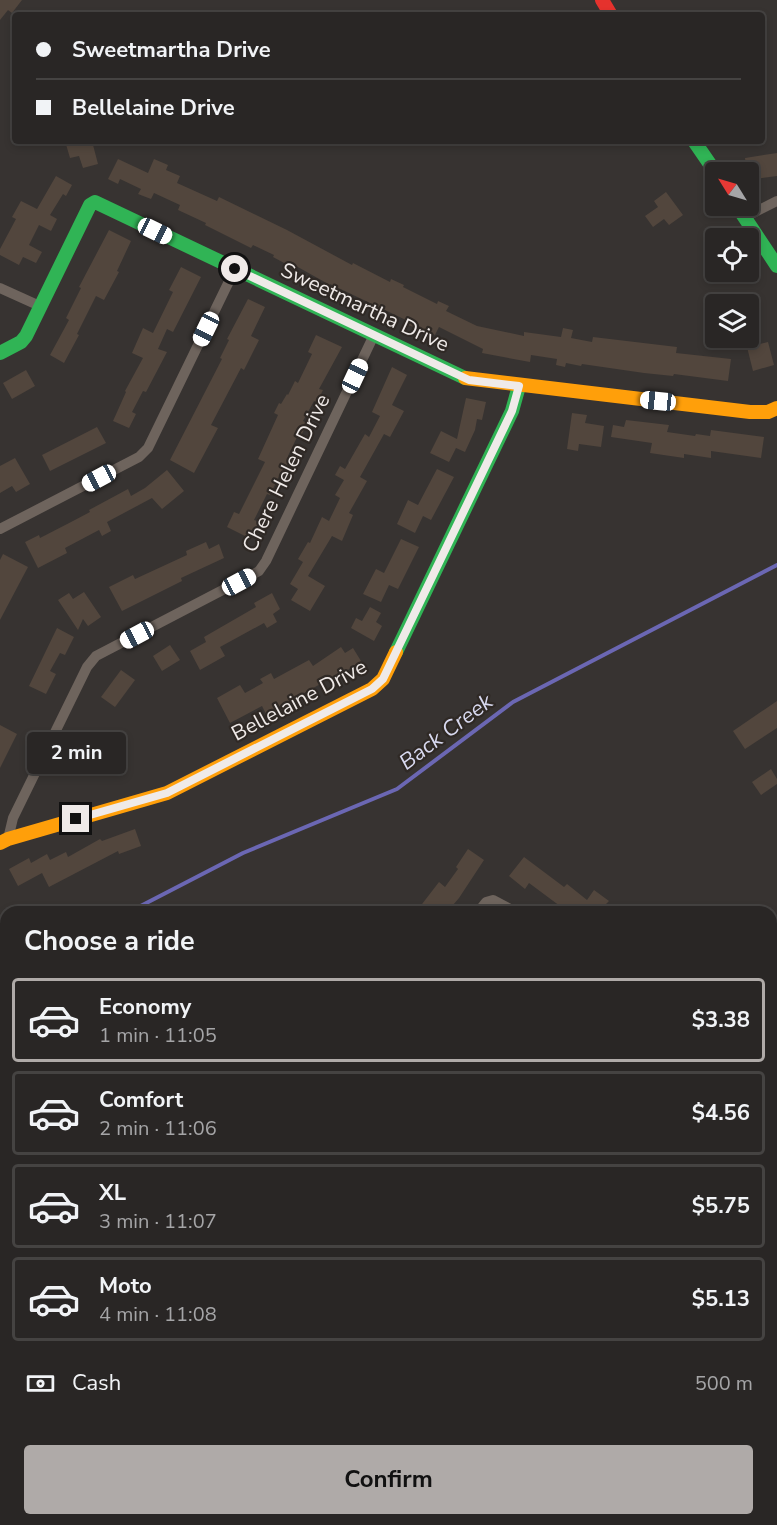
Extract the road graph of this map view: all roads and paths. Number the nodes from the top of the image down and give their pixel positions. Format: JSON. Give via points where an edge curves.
{"nodes":[{"id":1,"x":696,"y":144,"type":"edge"},
{"id":2,"x":708,"y":162,"type":"edge"},
{"id":3,"x":777,"y":201,"type":"edge"},
{"id":4,"x":759,"y":206,"type":"edge"},
{"id":5,"x":744,"y":216,"type":"edge"},
{"id":6,"x":777,"y":266,"type":"edge"},
{"id":7,"x":235,"y":269,"type":"junction"},
{"id":8,"x":0,"y":288,"type":"edge"},
{"id":9,"x":42,"y":307,"type":"junction"},
{"id":10,"x":374,"y":335,"type":"junction"},
{"id":11,"x":0,"y":353,"type":"edge"},
{"id":12,"x":519,"y":386,"type":"junction"},
{"id":13,"x":777,"y":408,"type":"edge"},
{"id":14,"x":0,"y":529,"type":"edge"},
{"id":15,"x":4,"y":841,"type":"edge"},
{"id":16,"x":483,"y":906,"type":"edge"},
{"id":17,"x":505,"y":906,"type":"edge"}],
"edges":[{"from":1,"to":2,"type":"street"},
{"from":3,"to":4,"type":"street"},
{"from":5,"to":6,"type":"street"},
{"from":7,"to":9,"type":"street","name":"Sweetmartha Drive","via":[[95,202],[90,205]]},
{"from":7,"to":10,"type":"street","name":"Sweetmartha Drive"},
{"from":7,"to":14,"type":"street","via":[[148,448],[139,457]]},
{"from":8,"to":9,"type":"street"},
{"from":9,"to":11,"type":"street","name":"Sweetmartha Drive","via":[[21,342]]},
{"from":10,"to":12,"type":"street","name":"Sweetmartha Drive","via":[[469,380]]},
{"from":10,"to":15,"type":"street","name":"Chere Helen Drive","via":[[259,571],[96,656],[87,667]]},
{"from":12,"to":13,"type":"street","name":"Sweetmartha Drive","via":[[750,412]]},
{"from":12,"to":15,"type":"street","name":"Bellelaine Drive","via":[[507,421],[383,679],[372,689],[167,793]]},
{"from":16,"to":17,"type":"street","via":[[494,900]]}]}
